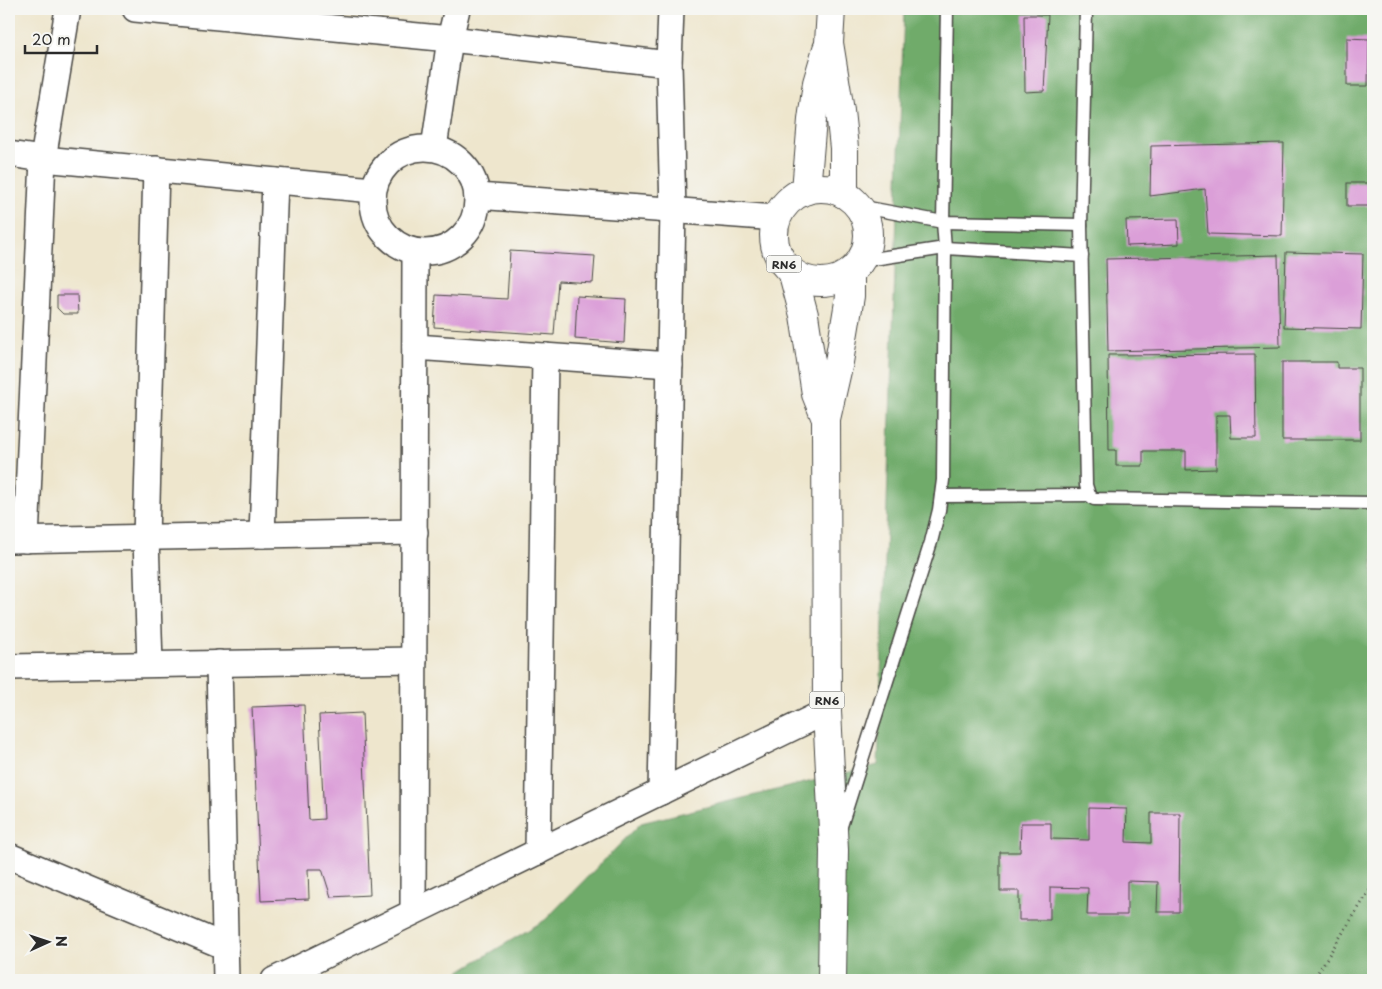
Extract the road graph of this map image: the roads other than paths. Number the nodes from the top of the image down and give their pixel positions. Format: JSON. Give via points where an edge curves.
{"nodes":[{"id":1,"x":68,"y":9,"type":"edge"},
{"id":2,"x":136,"y":9,"type":"edge"},
{"id":3,"x":457,"y":9,"type":"edge"},
{"id":4,"x":671,"y":9,"type":"edge"},
{"id":5,"x":831,"y":9,"type":"edge"},
{"id":6,"x":947,"y":9,"type":"edge"},
{"id":7,"x":1086,"y":9,"type":"edge"},
{"id":8,"x":191,"y":11,"type":"edge"},
{"id":9,"x":311,"y":17,"type":"edge"},
{"id":10,"x":450,"y":40,"type":"junction"},
{"id":11,"x":829,"y":43,"type":"junction"},
{"id":12,"x":669,"y":64,"type":"junction"},
{"id":13,"x":434,"y":148,"type":"junction"},
{"id":14,"x":9,"y":154,"type":"edge"},
{"id":15,"x":44,"y":159,"type":"junction"},
{"id":16,"x":156,"y":169,"type":"junction"},
{"id":17,"x":275,"y":181,"type":"junction"},
{"id":18,"x":373,"y":190,"type":"junction"},
{"id":19,"x":806,"y":190,"type":"junction"},
{"id":20,"x":477,"y":196,"type":"junction"},
{"id":21,"x":851,"y":200,"type":"junction"},
{"id":22,"x":673,"y":210,"type":"junction"},
{"id":23,"x":777,"y":218,"type":"junction"},
{"id":24,"x":944,"y":222,"type":"junction"},
{"id":25,"x":1081,"y":225,"type":"junction"},
{"id":26,"x":945,"y":248,"type":"junction"},
{"id":27,"x":415,"y":252,"type":"junction"},
{"id":28,"x":1082,"y":256,"type":"junction"},
{"id":29,"x":855,"y":266,"type":"junction"},
{"id":30,"x":793,"y":274,"type":"junction"},
{"id":31,"x":415,"y":347,"type":"junction"},
{"id":32,"x":545,"y":356,"type":"junction"},
{"id":33,"x":670,"y":365,"type":"junction"},
{"id":34,"x":826,"y":419,"type":"junction"},
{"id":35,"x":1088,"y":495,"type":"junction"},
{"id":36,"x":941,"y":496,"type":"junction"},
{"id":37,"x":1373,"y":502,"type":"edge"},
{"id":38,"x":415,"y":532,"type":"junction"},
{"id":39,"x":262,"y":535,"type":"junction"},
{"id":40,"x":146,"y":538,"type":"junction"},
{"id":41,"x":17,"y":540,"type":"edge"},
{"id":42,"x":414,"y":660,"type":"junction"},
{"id":43,"x":150,"y":664,"type":"junction"},
{"id":44,"x":219,"y":664,"type":"junction"},
{"id":45,"x":9,"y":667,"type":"edge"},
{"id":46,"x":827,"y":711,"type":"junction"},
{"id":47,"x":661,"y":792,"type":"junction"},
{"id":48,"x":834,"y":850,"type":"junction"},
{"id":49,"x":538,"y":852,"type":"junction"},
{"id":50,"x":9,"y":856,"type":"edge"},
{"id":51,"x":413,"y":912,"type":"junction"},
{"id":52,"x":226,"y":947,"type":"junction"},
{"id":53,"x":226,"y":980,"type":"edge"},
{"id":54,"x":274,"y":980,"type":"edge"},
{"id":55,"x":832,"y":980,"type":"edge"}],
"edges":[{"from":1,"to":15,"type":"street"},
{"from":2,"to":8,"type":"street"},
{"from":3,"to":10,"type":"street"},
{"from":4,"to":12,"type":"street"},
{"from":5,"to":11,"type":"main road","number":"RN6"},
{"from":6,"to":24,"type":"lane"},
{"from":7,"to":25,"type":"lane"},
{"from":8,"to":9,"type":"street"},
{"from":9,"to":10,"type":"street"},
{"from":10,"to":12,"type":"street"},
{"from":10,"to":13,"type":"street"},
{"from":11,"to":19,"type":"main road","number":"RN6","via":[[817,83]]},
{"from":11,"to":21,"type":"main road","number":"RN6"},
{"from":12,"to":22,"type":"street"},
{"from":13,"to":18,"type":"street","via":[[408,150],[395,156],[385,166]]},
{"from":13,"to":20,"type":"street","via":[[447,152],[468,170]]},
{"from":14,"to":15,"type":"street"},
{"from":15,"to":16,"type":"street"},
{"from":15,"to":41,"type":"street"},
{"from":16,"to":17,"type":"street"},
{"from":16,"to":40,"type":"street"},
{"from":17,"to":18,"type":"street"},
{"from":17,"to":39,"type":"street"},
{"from":18,"to":27,"type":"street","via":[[373,204],[382,229],[391,240]]},
{"from":19,"to":21,"type":"main road","via":[[826,188]]},
{"from":19,"to":23,"type":"main road","number":"RN6","via":[[788,200]]},
{"from":20,"to":22,"type":"street"},
{"from":20,"to":27,"type":"street","via":[[472,222],[460,239],[442,250]]},
{"from":21,"to":24,"type":"lane"},
{"from":21,"to":29,"type":"main road","number":"RN6","via":[[866,223],[867,242]]},
{"from":22,"to":23,"type":"street"},
{"from":22,"to":33,"type":"street"},
{"from":23,"to":30,"type":"main road","number":"RN6","via":[[773,238],[779,258]]},
{"from":24,"to":25,"type":"lane"},
{"from":24,"to":26,"type":"lane"},
{"from":25,"to":28,"type":"lane"},
{"from":26,"to":28,"type":"lane"},
{"from":26,"to":29,"type":"lane"},
{"from":26,"to":36,"type":"lane"},
{"from":27,"to":31,"type":"street"},
{"from":28,"to":35,"type":"lane"},
{"from":29,"to":30,"type":"main road","number":"RN6","via":[[832,281],[812,282]]},
{"from":29,"to":34,"type":"main road","number":"RN6"},
{"from":30,"to":34,"type":"main road","number":"RN6","via":[[804,315],[816,394]]},
{"from":31,"to":32,"type":"street"},
{"from":31,"to":38,"type":"street"},
{"from":32,"to":33,"type":"street"},
{"from":32,"to":49,"type":"street"},
{"from":33,"to":47,"type":"street"},
{"from":34,"to":46,"type":"main road","number":"RN6"},
{"from":35,"to":36,"type":"lane"},
{"from":35,"to":37,"type":"lane","via":[[1094,498]]},
{"from":36,"to":48,"type":"lane","via":[[931,542]]},
{"from":38,"to":39,"type":"street"},
{"from":38,"to":42,"type":"street"},
{"from":39,"to":40,"type":"street"},
{"from":40,"to":41,"type":"street"},
{"from":40,"to":43,"type":"street"},
{"from":42,"to":44,"type":"street"},
{"from":42,"to":51,"type":"street"},
{"from":43,"to":44,"type":"street"},
{"from":43,"to":45,"type":"street"},
{"from":44,"to":52,"type":"street"},
{"from":46,"to":47,"type":"street"},
{"from":46,"to":48,"type":"main road","number":"RN6"},
{"from":47,"to":49,"type":"street"},
{"from":48,"to":55,"type":"main road","number":"RN6"},
{"from":49,"to":51,"type":"street"},
{"from":50,"to":52,"type":"street"},
{"from":51,"to":54,"type":"street"},
{"from":52,"to":53,"type":"street"}]}
